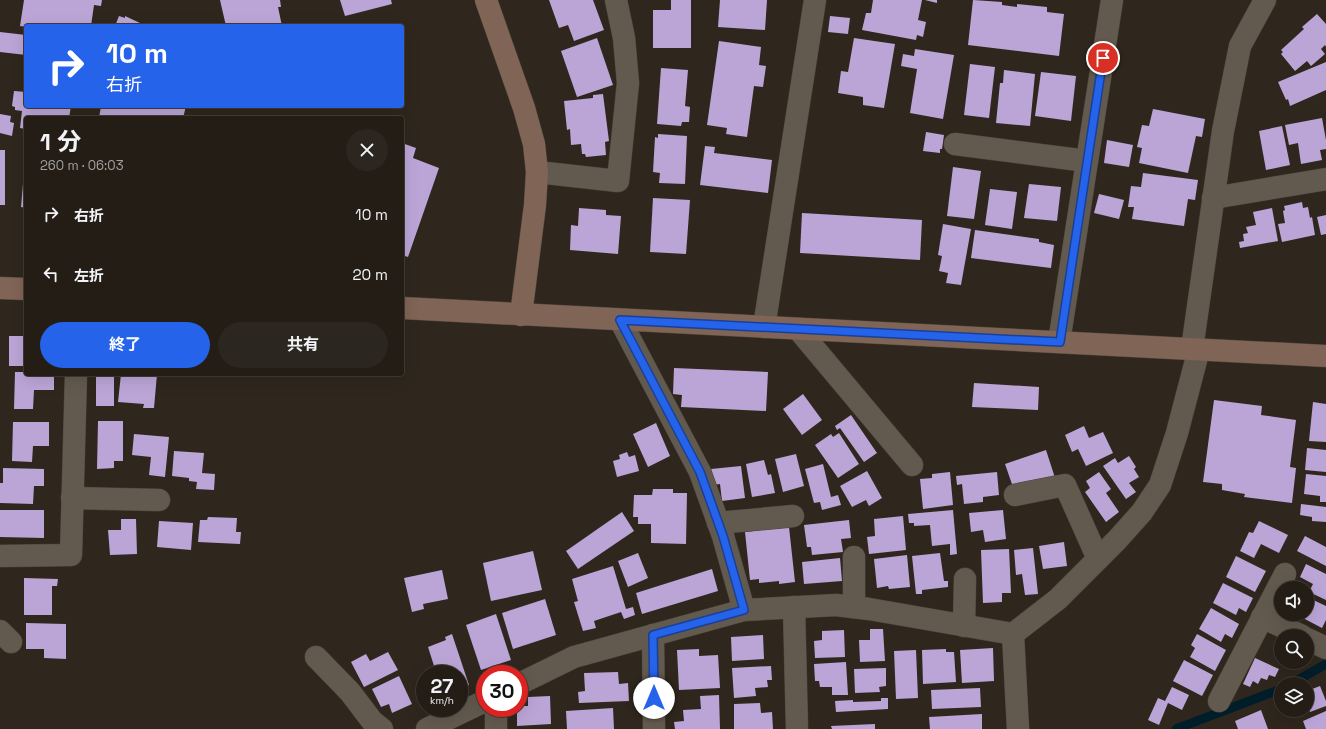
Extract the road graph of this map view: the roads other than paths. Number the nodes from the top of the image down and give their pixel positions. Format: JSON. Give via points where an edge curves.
{"nodes":[{"id":1,"x":486,"y":0,"type":"edge"},
{"id":2,"x":616,"y":0,"type":"edge"},
{"id":3,"x":815,"y":0,"type":"edge"},
{"id":4,"x":1112,"y":0,"type":"edge"},
{"id":5,"x":1265,"y":0,"type":"edge"},
{"id":6,"x":955,"y":144,"type":"dead end"},
{"id":7,"x":1087,"y":160,"type":"junction"},
{"id":8,"x":537,"y":172,"type":"junction"},
{"id":9,"x":1326,"y":179,"type":"edge"},
{"id":10,"x":1213,"y":198,"type":"junction"},
{"id":11,"x":0,"y":288,"type":"edge"},
{"id":12,"x":24,"y":289,"type":"edge"},
{"id":13,"x":404,"y":308,"type":"edge"},
{"id":14,"x":521,"y":315,"type":"junction"},
{"id":15,"x":620,"y":320,"type":"junction"},
{"id":16,"x":764,"y":327,"type":"junction"},
{"id":17,"x":798,"y":329,"type":"junction"},
{"id":18,"x":1060,"y":342,"type":"junction"},
{"id":19,"x":1195,"y":349,"type":"junction"},
{"id":20,"x":1326,"y":356,"type":"edge"},
{"id":21,"x":76,"y":376,"type":"edge"},
{"id":22,"x":912,"y":465,"type":"dead end"},
{"id":23,"x":1014,"y":495,"type":"dead end"},
{"id":24,"x":72,"y":498,"type":"junction"},
{"id":25,"x":159,"y":500,"type":"dead end"},
{"id":26,"x":793,"y":516,"type":"dead end"},
{"id":27,"x":718,"y":523,"type":"junction"},
{"id":28,"x":0,"y":556,"type":"edge"},
{"id":29,"x":854,"y":557,"type":"dead end"},
{"id":30,"x":1098,"y":559,"type":"junction"},
{"id":31,"x":1285,"y":574,"type":"dead end"},
{"id":32,"x":965,"y":579,"type":"dead end"},
{"id":33,"x":794,"y":607,"type":"junction"},
{"id":34,"x":854,"y":607,"type":"junction"},
{"id":35,"x":744,"y":610,"type":"junction"},
{"id":36,"x":1262,"y":617,"type":"junction"},
{"id":37,"x":964,"y":626,"type":"junction"},
{"id":38,"x":1287,"y":629,"type":"edge"},
{"id":39,"x":1012,"y":634,"type":"junction"},
{"id":40,"x":653,"y":635,"type":"junction"},
{"id":41,"x":1314,"y":642,"type":"edge"},
{"id":42,"x":1326,"y":648,"type":"edge"},
{"id":43,"x":316,"y":657,"type":"dead end"},
{"id":44,"x":528,"y":680,"type":"edge"},
{"id":45,"x":1219,"y":701,"type":"dead end"},
{"id":46,"x":476,"y":704,"type":"edge"},
{"id":47,"x":496,"y":717,"type":"edge"},
{"id":48,"x":382,"y":729,"type":"edge"},
{"id":49,"x":427,"y":729,"type":"edge"},
{"id":50,"x":496,"y":729,"type":"edge"},
{"id":51,"x":654,"y":729,"type":"edge"},
{"id":52,"x":798,"y":729,"type":"edge"},
{"id":53,"x":1018,"y":729,"type":"edge"}],
"edges":[{"from":1,"to":8,"type":"street","via":[[524,108],[534,144]]},
{"from":2,"to":8,"type":"street","via":[[624,38],[628,83],[618,181]]},
{"from":3,"to":16,"type":"street"},
{"from":4,"to":7,"type":"street"},
{"from":5,"to":10,"type":"street","via":[[1240,46]]},
{"from":6,"to":7,"type":"street"},
{"from":7,"to":18,"type":"street"},
{"from":8,"to":14,"type":"street"},
{"from":9,"to":10,"type":"street"},
{"from":10,"to":19,"type":"street"},
{"from":11,"to":12,"type":"street"},
{"from":13,"to":14,"type":"street"},
{"from":14,"to":15,"type":"street"},
{"from":15,"to":16,"type":"street"},
{"from":15,"to":27,"type":"street","via":[[700,472]]},
{"from":16,"to":17,"type":"street"},
{"from":17,"to":18,"type":"street"},
{"from":17,"to":22,"type":"street"},
{"from":18,"to":19,"type":"street"},
{"from":19,"to":20,"type":"street"},
{"from":19,"to":30,"type":"street","via":[[1177,433],[1160,484],[1142,512]]},
{"from":21,"to":24,"type":"street"},
{"from":23,"to":30,"type":"street","via":[[1065,485]]},
{"from":24,"to":25,"type":"street"},
{"from":24,"to":28,"type":"street","via":[[71,555]]},
{"from":26,"to":27,"type":"street"},
{"from":27,"to":35,"type":"street"},
{"from":29,"to":34,"type":"street"},
{"from":30,"to":39,"type":"street","via":[[1058,599]]},
{"from":31,"to":36,"type":"street"},
{"from":32,"to":37,"type":"street"},
{"from":33,"to":34,"type":"street"},
{"from":33,"to":35,"type":"street"},
{"from":33,"to":52,"type":"street"},
{"from":34,"to":37,"type":"street"},
{"from":35,"to":40,"type":"street"},
{"from":36,"to":38,"type":"street"},
{"from":36,"to":45,"type":"street"},
{"from":37,"to":39,"type":"street"},
{"from":39,"to":53,"type":"street"},
{"from":40,"to":44,"type":"street","via":[[574,657]]},
{"from":40,"to":51,"type":"street"},
{"from":41,"to":42,"type":"street"},
{"from":43,"to":48,"type":"street"},
{"from":46,"to":49,"type":"street"},
{"from":47,"to":50,"type":"street"}]}
